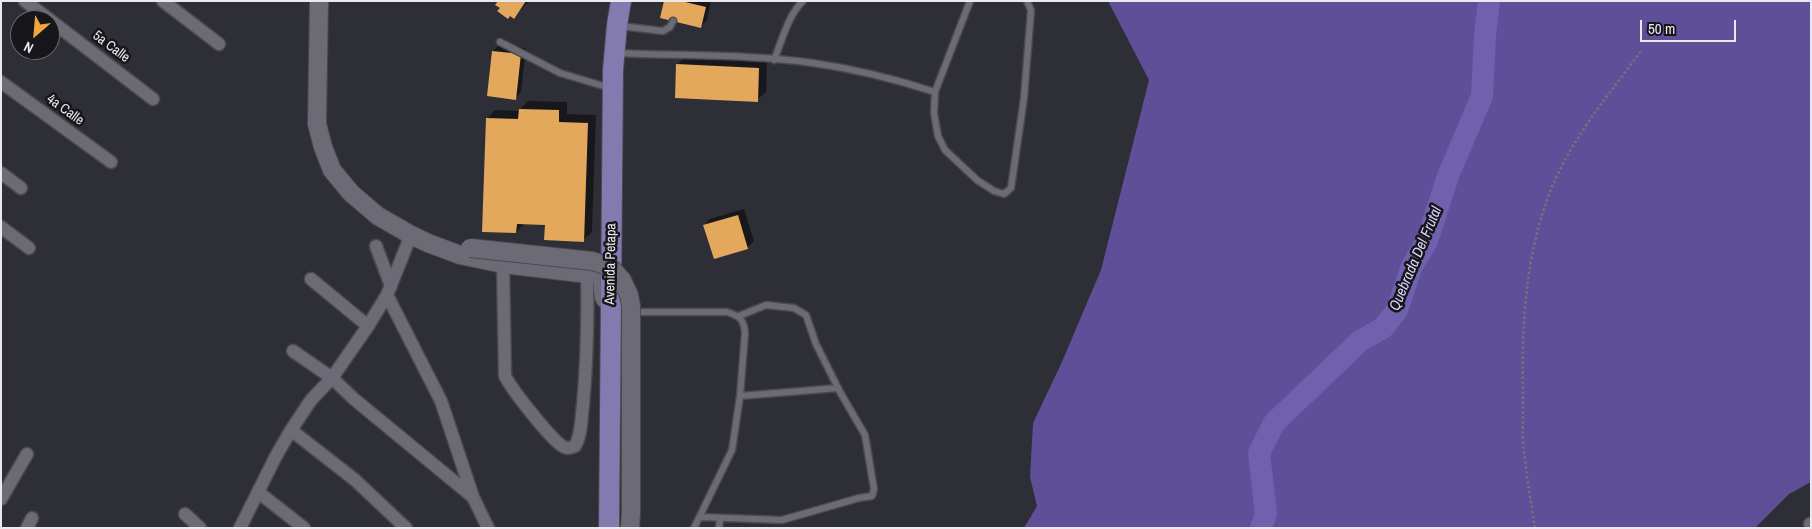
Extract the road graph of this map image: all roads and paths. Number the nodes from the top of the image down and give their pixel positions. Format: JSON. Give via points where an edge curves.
{"nodes":[{"id":1,"x":25,"y":1,"type":"edge"},
{"id":2,"x":163,"y":1,"type":"edge"},
{"id":3,"x":621,"y":1,"type":"edge"},
{"id":4,"x":803,"y":1,"type":"edge"},
{"id":5,"x":970,"y":1,"type":"edge"},
{"id":6,"x":1027,"y":1,"type":"edge"},
{"id":7,"x":321,"y":2,"type":"edge"},
{"id":8,"x":37,"y":10,"type":"edge"},
{"id":9,"x":673,"y":21,"type":"dead end"},
{"id":10,"x":617,"y":25,"type":"junction"},
{"id":11,"x":60,"y":28,"type":"edge"},
{"id":12,"x":500,"y":42,"type":"dead end"},
{"id":13,"x":219,"y":44,"type":"dead end"},
{"id":14,"x":1641,"y":51,"type":"dead end"},
{"id":15,"x":614,"y":53,"type":"junction"},
{"id":16,"x":774,"y":60,"type":"junction"},
{"id":17,"x":1,"y":82,"type":"edge"},
{"id":18,"x":613,"y":89,"type":"junction"},
{"id":19,"x":935,"y":92,"type":"junction"},
{"id":20,"x":153,"y":99,"type":"dead end"},
{"id":21,"x":111,"y":162,"type":"dead end"},
{"id":22,"x":1,"y":174,"type":"edge"},
{"id":23,"x":20,"y":188,"type":"dead end"},
{"id":24,"x":1,"y":227,"type":"edge"},
{"id":25,"x":411,"y":235,"type":"junction"},
{"id":26,"x":428,"y":243,"type":"junction"},
{"id":27,"x":376,"y":246,"type":"dead end"},
{"id":28,"x":29,"y":248,"type":"dead end"},
{"id":29,"x":503,"y":264,"type":"junction"},
{"id":30,"x":587,"y":274,"type":"junction"},
{"id":31,"x":311,"y":279,"type":"dead end"},
{"id":32,"x":389,"y":291,"type":"junction"},
{"id":33,"x":616,"y":311,"type":"junction"},
{"id":34,"x":739,"y":316,"type":"junction"},
{"id":35,"x":368,"y":326,"type":"junction"},
{"id":36,"x":293,"y":351,"type":"dead end"},
{"id":37,"x":332,"y":378,"type":"junction"},
{"id":38,"x":838,"y":388,"type":"junction"},
{"id":39,"x":740,"y":396,"type":"junction"},
{"id":40,"x":291,"y":430,"type":"junction"},
{"id":41,"x":26,"y":454,"type":"dead end"},
{"id":42,"x":258,"y":492,"type":"junction"},
{"id":43,"x":473,"y":497,"type":"junction"},
{"id":44,"x":1,"y":499,"type":"edge"},
{"id":45,"x":185,"y":514,"type":"dead end"},
{"id":46,"x":700,"y":517,"type":"junction"},
{"id":47,"x":720,"y":518,"type":"junction"},
{"id":48,"x":630,"y":520,"type":"edge"},
{"id":49,"x":200,"y":528,"type":"edge"},
{"id":50,"x":240,"y":528,"type":"edge"},
{"id":51,"x":304,"y":528,"type":"edge"},
{"id":52,"x":406,"y":528,"type":"edge"},
{"id":53,"x":488,"y":528,"type":"edge"},
{"id":54,"x":609,"y":528,"type":"edge"},
{"id":55,"x":694,"y":528,"type":"edge"},
{"id":56,"x":719,"y":528,"type":"edge"},
{"id":57,"x":1535,"y":528,"type":"edge"}],
"edges":[{"from":1,"to":8,"type":"street","name":"5a Calle"},
{"from":2,"to":13,"type":"street"},
{"from":3,"to":10,"type":"main road","name":"Avenida Petapa"},
{"from":4,"to":16,"type":"lane","via":[[792,17]]},
{"from":5,"to":19,"type":"lane"},
{"from":6,"to":19,"type":"lane","via":[[1032,10],[1024,98],[1015,171],[1012,188],[1008,192],[999,193],[982,184],[945,150],[938,136],[934,113]]},
{"from":7,"to":25,"type":"main road","via":[[317,124],[323,148],[332,170],[351,194],[378,216]]},
{"from":9,"to":10,"type":"lane","via":[[663,31]]},
{"from":10,"to":15,"type":"main road","name":"Avenida Petapa"},
{"from":11,"to":20,"type":"street","name":"5a Calle"},
{"from":12,"to":18,"type":"lane","via":[[560,72]]},
{"from":14,"to":57,"type":"path","via":[[1588,122],[1565,160],[1539,223],[1526,300],[1522,375],[1524,451]]},
{"from":15,"to":16,"type":"lane"},
{"from":15,"to":18,"type":"main road","name":"Avenida Petapa"},
{"from":16,"to":19,"type":"lane","via":[[872,74]]},
{"from":17,"to":21,"type":"street","name":"4a Calle"},
{"from":18,"to":33,"type":"main road","name":"Avenida Petapa"},
{"from":22,"to":23,"type":"street"},
{"from":24,"to":28,"type":"street"},
{"from":25,"to":26,"type":"main road"},
{"from":25,"to":32,"type":"street"},
{"from":26,"to":29,"type":"main road","via":[[460,255]]},
{"from":26,"to":48,"type":"main road","bridge":true,"via":[[592,261],[612,269],[622,280],[631,306]]},
{"from":27,"to":32,"type":"street"},
{"from":29,"to":30,"type":"main road"},
{"from":29,"to":30,"type":"street","via":[[505,376],[514,392],[566,448],[575,446],[580,433],[586,364]]},
{"from":30,"to":33,"type":"main road","via":[[602,277],[603,296]]},
{"from":31,"to":35,"type":"street"},
{"from":32,"to":35,"type":"street"},
{"from":32,"to":43,"type":"street","via":[[441,401]]},
{"from":33,"to":34,"type":"lane","via":[[727,312]]},
{"from":33,"to":54,"type":"main road","name":"Avenida Petapa"},
{"from":34,"to":38,"type":"lane","via":[[766,305],[794,308],[806,315]]},
{"from":34,"to":39,"type":"lane","via":[[745,333]]},
{"from":35,"to":37,"type":"street"},
{"from":36,"to":37,"type":"street"},
{"from":37,"to":40,"type":"street","via":[[311,400]]},
{"from":37,"to":43,"type":"street"},
{"from":38,"to":39,"type":"lane"},
{"from":38,"to":47,"type":"lane","via":[[865,435],[873,478],[872,496],[782,520]]},
{"from":39,"to":46,"type":"lane","via":[[732,450]]},
{"from":40,"to":42,"type":"street"},
{"from":40,"to":52,"type":"street","via":[[355,480]]},
{"from":41,"to":44,"type":"street"},
{"from":42,"to":50,"type":"street"},
{"from":42,"to":51,"type":"street"},
{"from":43,"to":53,"type":"street"},
{"from":45,"to":49,"type":"street"},
{"from":46,"to":47,"type":"lane"},
{"from":46,"to":55,"type":"lane"},
{"from":47,"to":56,"type":"lane"}]}
